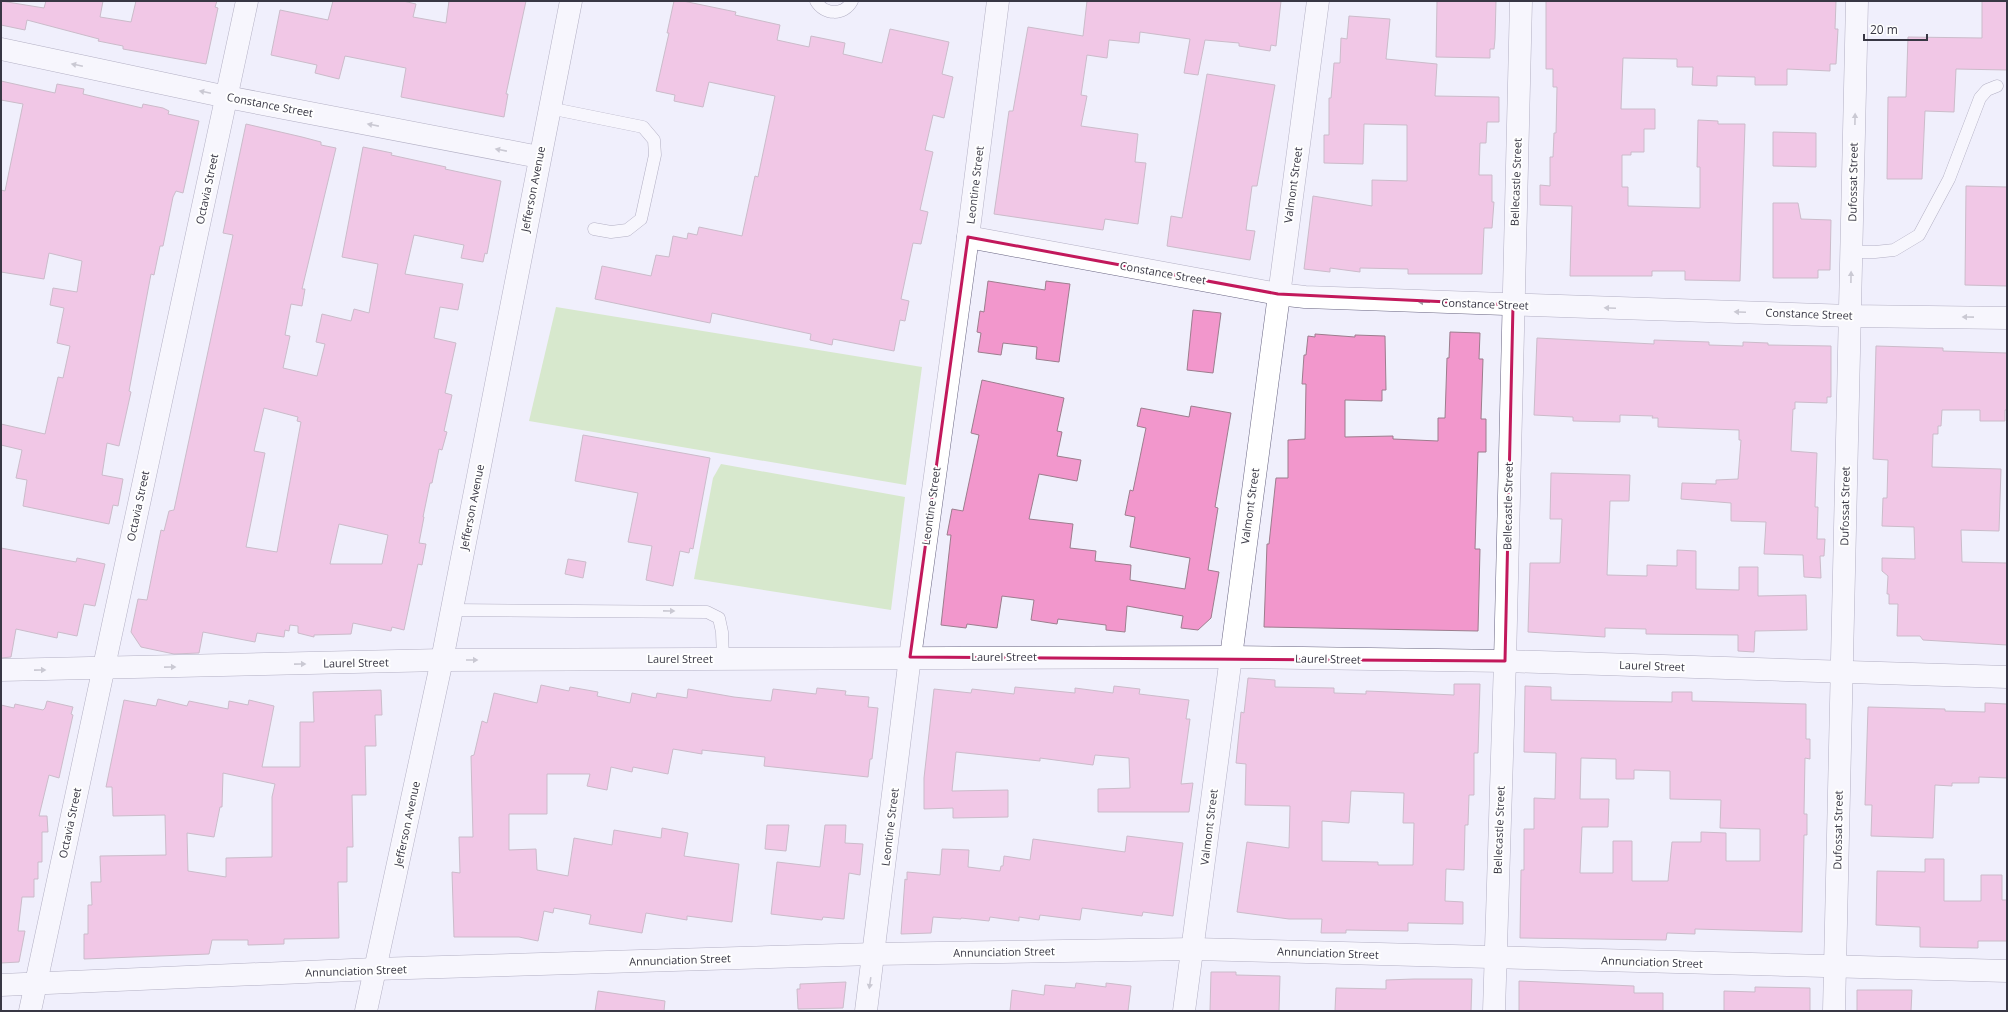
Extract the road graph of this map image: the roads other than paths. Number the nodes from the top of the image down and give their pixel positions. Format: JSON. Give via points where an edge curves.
{"nodes":[{"id":1,"x":247,"y":1,"type":"edge"},
{"id":2,"x":571,"y":1,"type":"edge"},
{"id":3,"x":816,"y":1,"type":"edge"},
{"id":4,"x":852,"y":1,"type":"edge"},
{"id":5,"x":1318,"y":1,"type":"edge"},
{"id":6,"x":1521,"y":1,"type":"edge"},
{"id":7,"x":1857,"y":1,"type":"edge"},
{"id":8,"x":994,"y":2,"type":"edge"},
{"id":9,"x":1,"y":49,"type":"edge"},
{"id":10,"x":1997,"y":86,"type":"dead end"},
{"id":11,"x":227,"y":97,"type":"junction"},
{"id":12,"x":549,"y":108,"type":"junction"},
{"id":13,"x":539,"y":157,"type":"junction"},
{"id":14,"x":594,"y":229,"type":"dead end"},
{"id":15,"x":968,"y":237,"type":"junction"},
{"id":16,"x":1851,"y":252,"type":"junction"},
{"id":17,"x":1278,"y":294,"type":"junction"},
{"id":18,"x":1512,"y":305,"type":"junction"},
{"id":19,"x":1850,"y":316,"type":"junction"},
{"id":20,"x":2007,"y":318,"type":"edge"},
{"id":21,"x":452,"y":610,"type":"junction"},
{"id":22,"x":910,"y":657,"type":"junction"},
{"id":23,"x":1230,"y":658,"type":"junction"},
{"id":24,"x":723,"y":659,"type":"junction"},
{"id":25,"x":442,"y":660,"type":"junction"},
{"id":26,"x":1505,"y":661,"type":"junction"},
{"id":27,"x":103,"y":669,"type":"junction"},
{"id":28,"x":1,"y":670,"type":"edge"},
{"id":29,"x":1840,"y":672,"type":"junction"},
{"id":30,"x":2007,"y":677,"type":"edge"},
{"id":31,"x":1194,"y":949,"type":"junction"},
{"id":32,"x":874,"y":954,"type":"junction"},
{"id":33,"x":1495,"y":958,"type":"junction"},
{"id":34,"x":1835,"y":967,"type":"junction"},
{"id":35,"x":375,"y":970,"type":"junction"},
{"id":36,"x":2007,"y":971,"type":"edge"},
{"id":37,"x":35,"y":985,"type":"junction"},
{"id":38,"x":1,"y":986,"type":"edge"},
{"id":39,"x":30,"y":1011,"type":"edge"},
{"id":40,"x":366,"y":1011,"type":"edge"},
{"id":41,"x":866,"y":1011,"type":"edge"},
{"id":42,"x":1184,"y":1011,"type":"edge"},
{"id":43,"x":1494,"y":1011,"type":"edge"},
{"id":44,"x":1834,"y":1011,"type":"edge"}],
"edges":[{"from":1,"to":11,"type":"street","name":"Octavia Street"},
{"from":2,"to":12,"type":"street","name":"Jefferson Avenue"},
{"from":3,"to":4,"type":"lane","via":[[821,8],[833,12],[845,9]]},
{"from":5,"to":17,"type":"street","name":"Valmont Street"},
{"from":6,"to":18,"type":"street","name":"Bellecastle Street"},
{"from":16,"to":7,"type":"street","name":"Dufossat Street","one_way":true},
{"from":8,"to":15,"type":"street","name":"Leontine Street"},
{"from":11,"to":9,"type":"street","name":"Constance Street","one_way":true},
{"from":10,"to":16,"type":"lane","via":[[1987,90],[1980,98],[1949,179],[1919,235],[1894,250]]},
{"from":13,"to":11,"type":"street","name":"Constance Street","one_way":true},
{"from":11,"to":27,"type":"street","name":"Octavia Street"},
{"from":12,"to":13,"type":"street","name":"Jefferson Avenue"},
{"from":12,"to":14,"type":"lane","via":[[643,127],[654,140],[656,155],[641,219],[627,230],[611,232]]},
{"from":13,"to":21,"type":"street","name":"Jefferson Avenue"},
{"from":15,"to":17,"type":"street","name":"Constance Street"},
{"from":15,"to":22,"type":"street","name":"Leontine Street"},
{"from":19,"to":16,"type":"street","name":"Dufossat Street","one_way":true},
{"from":18,"to":17,"type":"street","name":"Constance Street","one_way":true},
{"from":17,"to":23,"type":"street","name":"Valmont Street"},
{"from":19,"to":18,"type":"street","name":"Constance Street","one_way":true},
{"from":18,"to":26,"type":"street","name":"Bellecastle Street"},
{"from":20,"to":19,"type":"street","name":"Constance Street","one_way":true},
{"from":19,"to":29,"type":"street","name":"Dufossat Street"},
{"from":21,"to":24,"type":"lane","one_way":true,"via":[[707,612],[719,618]]},
{"from":21,"to":25,"type":"street","name":"Jefferson Avenue"},
{"from":22,"to":23,"type":"street","name":"Laurel Street"},
{"from":22,"to":24,"type":"street","name":"Laurel Street"},
{"from":22,"to":32,"type":"street","name":"Leontine Street"},
{"from":23,"to":26,"type":"street","name":"Laurel Street"},
{"from":23,"to":31,"type":"street","name":"Valmont Street"},
{"from":25,"to":24,"type":"street","name":"Laurel Street","one_way":true},
{"from":27,"to":25,"type":"street","name":"Laurel Street","one_way":true},
{"from":25,"to":35,"type":"street","name":"Jefferson Avenue"},
{"from":26,"to":29,"type":"street","name":"Laurel Street"},
{"from":26,"to":33,"type":"street","name":"Bellecastle Street"},
{"from":28,"to":27,"type":"street","name":"Laurel Street","one_way":true},
{"from":27,"to":37,"type":"street","name":"Octavia Street"},
{"from":29,"to":30,"type":"street","name":"Laurel Street"},
{"from":29,"to":34,"type":"street","name":"Dufossat Street"},
{"from":31,"to":32,"type":"street","name":"Annunciation Street"},
{"from":31,"to":33,"type":"street","name":"Annunciation Street"},
{"from":31,"to":42,"type":"street","name":"Valmont Street"},
{"from":32,"to":35,"type":"street","name":"Annunciation Street"},
{"from":32,"to":41,"type":"street","name":"Leontine Street","one_way":true},
{"from":33,"to":34,"type":"street","name":"Annunciation Street"},
{"from":33,"to":43,"type":"street","name":"Bellecastle Street"},
{"from":34,"to":36,"type":"street","name":"Annunciation Street"},
{"from":34,"to":44,"type":"street","name":"Dufossat Street"},
{"from":35,"to":37,"type":"street","name":"Annunciation Street"},
{"from":35,"to":40,"type":"street","name":"Jefferson Avenue"},
{"from":37,"to":38,"type":"street","name":"Annunciation Street"},
{"from":37,"to":39,"type":"street","name":"Octavia Street"}]}
